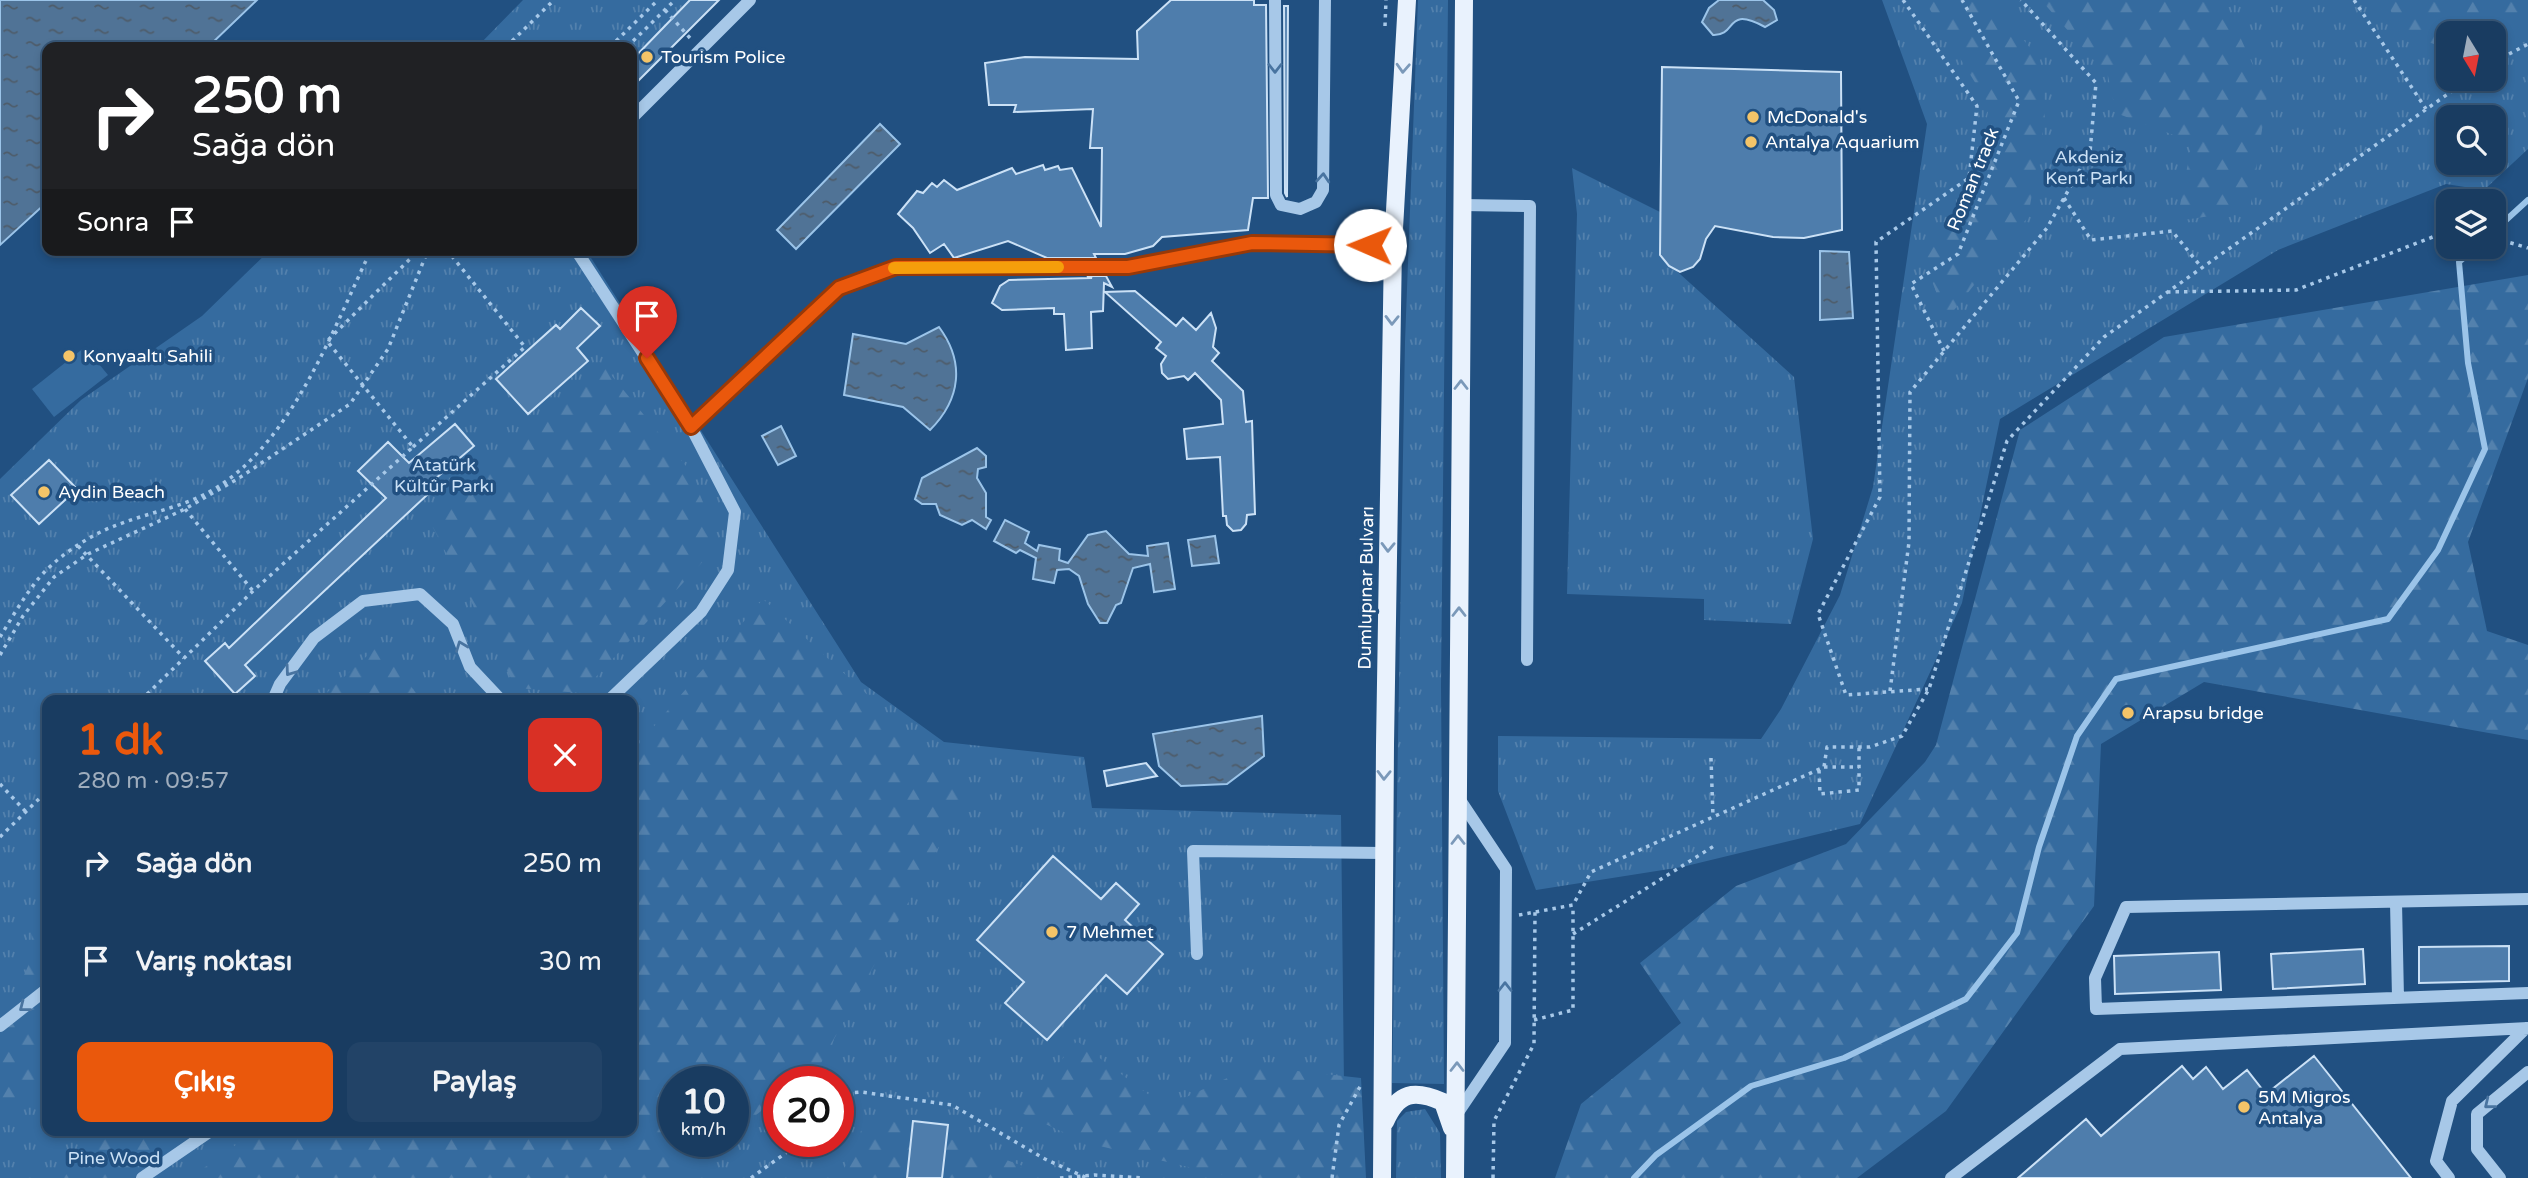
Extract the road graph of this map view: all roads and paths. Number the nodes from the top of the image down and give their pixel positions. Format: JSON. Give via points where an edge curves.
{"nodes":[{"id":1,"x":554,"y":0,"type":"edge"},
{"id":2,"x":658,"y":0,"type":"edge"},
{"id":3,"x":675,"y":0,"type":"edge"},
{"id":4,"x":750,"y":0,"type":"edge"},
{"id":5,"x":1275,"y":0,"type":"edge"},
{"id":6,"x":1325,"y":0,"type":"edge"},
{"id":7,"x":1406,"y":0,"type":"edge"},
{"id":8,"x":1464,"y":0,"type":"edge"},
{"id":9,"x":1903,"y":0,"type":"edge"},
{"id":10,"x":1962,"y":0,"type":"edge"},
{"id":11,"x":2021,"y":0,"type":"edge"},
{"id":12,"x":2348,"y":0,"type":"edge"},
{"id":13,"x":2354,"y":1,"type":"edge"},
{"id":14,"x":665,"y":10,"type":"junction"},
{"id":15,"x":511,"y":42,"type":"edge"},
{"id":16,"x":615,"y":42,"type":"edge"},
{"id":17,"x":632,"y":42,"type":"edge"},
{"id":18,"x":2528,"y":44,"type":"edge"},
{"id":19,"x":701,"y":49,"type":"junction"},
{"id":20,"x":2506,"y":56,"type":"edge"},
{"id":21,"x":2452,"y":91,"type":"edge"},
{"id":22,"x":2427,"y":109,"type":"junction"},
{"id":23,"x":637,"y":113,"type":"edge"},
{"id":24,"x":2064,"y":198,"type":"junction"},
{"id":25,"x":1462,"y":205,"type":"junction"},
{"id":26,"x":2436,"y":236,"type":"edge"},
{"id":27,"x":2506,"y":241,"type":"edge"},
{"id":28,"x":1393,"y":246,"type":"junction"},
{"id":29,"x":2528,"y":248,"type":"edge"},
{"id":30,"x":369,"y":256,"type":"edge"},
{"id":31,"x":413,"y":256,"type":"edge"},
{"id":32,"x":426,"y":256,"type":"edge"},
{"id":33,"x":452,"y":256,"type":"edge"},
{"id":34,"x":581,"y":256,"type":"edge"},
{"id":35,"x":588,"y":256,"type":"edge"},
{"id":36,"x":589,"y":267,"type":"junction"},
{"id":37,"x":2202,"y":268,"type":"junction"},
{"id":38,"x":2167,"y":292,"type":"junction"},
{"id":39,"x":327,"y":341,"type":"junction"},
{"id":40,"x":1944,"y":351,"type":"junction"},
{"id":41,"x":363,"y":386,"type":"junction"},
{"id":42,"x":691,"y":427,"type":"junction"},
{"id":43,"x":413,"y":447,"type":"junction"},
{"id":44,"x":183,"y":506,"type":"junction"},
{"id":45,"x":78,"y":545,"type":"junction"},
{"id":46,"x":88,"y":554,"type":"junction"},
{"id":47,"x":253,"y":591,"type":"junction"},
{"id":48,"x":0,"y":637,"type":"edge"},
{"id":49,"x":0,"y":655,"type":"edge"},
{"id":50,"x":184,"y":658,"type":"junction"},
{"id":51,"x":1527,"y":660,"type":"dead end"},
{"id":52,"x":1929,"y":689,"type":"junction"},
{"id":53,"x":1890,"y":692,"type":"junction"},
{"id":54,"x":146,"y":695,"type":"edge"},
{"id":55,"x":275,"y":695,"type":"edge"},
{"id":56,"x":496,"y":695,"type":"edge"},
{"id":57,"x":614,"y":695,"type":"edge"},
{"id":58,"x":1859,"y":747,"type":"junction"},
{"id":59,"x":1711,"y":758,"type":"dead end"},
{"id":60,"x":1859,"y":767,"type":"junction"},
{"id":61,"x":1822,"y":768,"type":"junction"},
{"id":62,"x":0,"y":783,"type":"edge"},
{"id":63,"x":1458,"y":796,"type":"junction"},
{"id":64,"x":42,"y":797,"type":"edge"},
{"id":65,"x":26,"y":812,"type":"junction"},
{"id":66,"x":1713,"y":817,"type":"junction"},
{"id":67,"x":0,"y":837,"type":"edge"},
{"id":68,"x":1714,"y":846,"type":"dead end"},
{"id":69,"x":1384,"y":853,"type":"junction"},
{"id":70,"x":2528,"y":899,"type":"edge"},
{"id":71,"x":2396,"y":902,"type":"junction"},
{"id":72,"x":1573,"y":905,"type":"junction"},
{"id":73,"x":1506,"y":918,"type":"junction"},
{"id":74,"x":1573,"y":934,"type":"junction"},
{"id":75,"x":1197,"y":954,"type":"dead end"},
{"id":76,"x":42,"y":993,"type":"edge"},
{"id":77,"x":2528,"y":993,"type":"edge"},
{"id":78,"x":2398,"y":998,"type":"junction"},
{"id":79,"x":1534,"y":1020,"type":"dead end"},
{"id":80,"x":0,"y":1026,"type":"edge"},
{"id":81,"x":2527,"y":1028,"type":"edge"},
{"id":82,"x":2528,"y":1072,"type":"edge"},
{"id":83,"x":854,"y":1093,"type":"edge"},
{"id":84,"x":1457,"y":1114,"type":"junction"},
{"id":85,"x":1383,"y":1126,"type":"junction"},
{"id":86,"x":203,"y":1136,"type":"edge"},
{"id":87,"x":1455,"y":1136,"type":"junction"},
{"id":88,"x":780,"y":1157,"type":"edge"},
{"id":89,"x":1085,"y":1177,"type":"edge"},
{"id":90,"x":142,"y":1178,"type":"edge"},
{"id":91,"x":751,"y":1178,"type":"edge"},
{"id":92,"x":1060,"y":1178,"type":"edge"},
{"id":93,"x":1144,"y":1178,"type":"edge"},
{"id":94,"x":1382,"y":1178,"type":"edge"},
{"id":95,"x":1455,"y":1178,"type":"edge"},
{"id":96,"x":1951,"y":1178,"type":"edge"},
{"id":97,"x":2449,"y":1178,"type":"edge"},
{"id":98,"x":2500,"y":1178,"type":"edge"}],
"edges":[{"from":1,"to":15,"type":"path"},
{"from":2,"to":16,"type":"path"},
{"from":3,"to":14,"type":"path"},
{"from":4,"to":19,"type":"street"},
{"from":5,"to":6,"type":"street","one_way":true,"via":[[1276,195],[1281,205],[1300,209],[1316,202],[1323,190]]},
{"from":7,"to":28,"type":"main road","name":"Dumlupınar Bulvarı","one_way":true},
{"from":8,"to":25,"type":"main road"},
{"from":9,"to":53,"type":"path","via":[[1977,106],[1969,178],[1876,242],[1880,497],[1818,614],[1846,695]]},
{"from":10,"to":40,"type":"path","name":"Roman track","via":[[2019,101],[1958,254],[1911,284]]},
{"from":11,"to":24,"type":"path","via":[[2096,83],[2090,152]]},
{"from":12,"to":13,"type":"path"},
{"from":13,"to":22,"type":"path"},
{"from":14,"to":17,"type":"path"},
{"from":14,"to":19,"type":"path"},
{"from":18,"to":20,"type":"path"},
{"from":19,"to":23,"type":"street"},
{"from":21,"to":22,"type":"path"},
{"from":22,"to":37,"type":"path"},
{"from":24,"to":37,"type":"path","via":[[2091,240],[2172,231]]},
{"from":24,"to":40,"type":"path","via":[[2047,228]]},
{"from":25,"to":51,"type":"street","via":[[1530,206]]},
{"from":63,"to":25,"type":"main road","one_way":true},
{"from":26,"to":38,"type":"path","via":[[2297,290]]},
{"from":27,"to":29,"type":"path"},
{"from":28,"to":42,"type":"street","via":[[1252,243],[1128,267],[896,267],[839,288]]},
{"from":28,"to":69,"type":"main road","name":"Dumlupınar Bulvarı","one_way":true},
{"from":30,"to":39,"type":"path"},
{"from":31,"to":39,"type":"path"},
{"from":32,"to":41,"type":"path","via":[[388,349]]},
{"from":33,"to":43,"type":"path","via":[[525,347]]},
{"from":34,"to":36,"type":"street"},
{"from":35,"to":36,"type":"street"},
{"from":36,"to":42,"type":"street"},
{"from":37,"to":38,"type":"path"},
{"from":38,"to":52,"type":"path","via":[[2104,337],[2007,441]]},
{"from":39,"to":41,"type":"path"},
{"from":39,"to":44,"type":"path","via":[[264,449],[216,488]]},
{"from":40,"to":53,"type":"path","via":[[1910,392],[1909,542]]},
{"from":41,"to":43,"type":"path"},
{"from":41,"to":44,"type":"path","via":[[351,404],[239,478]]},
{"from":42,"to":57,"type":"street","via":[[735,512],[728,570],[701,612]]},
{"from":43,"to":47,"type":"path"},
{"from":44,"to":45,"type":"path","via":[[115,525]]},
{"from":44,"to":46,"type":"path"},
{"from":44,"to":47,"type":"path"},
{"from":45,"to":46,"type":"path"},
{"from":45,"to":48,"type":"path","via":[[36,581]]},
{"from":46,"to":49,"type":"path","via":[[54,577]]},
{"from":46,"to":50,"type":"path"},
{"from":47,"to":50,"type":"path"},
{"from":50,"to":54,"type":"path"},
{"from":52,"to":53,"type":"path"},
{"from":52,"to":58,"type":"path","via":[[1902,736]]},
{"from":56,"to":55,"type":"street","one_way":true,"via":[[470,667],[453,624],[420,594],[363,601],[314,638]]},
{"from":58,"to":60,"type":"path"},
{"from":58,"to":61,"type":"path","via":[[1827,747]]},
{"from":59,"to":66,"type":"path"},
{"from":60,"to":61,"type":"path"},
{"from":60,"to":61,"type":"path","via":[[1860,790],[1821,794]]},
{"from":61,"to":66,"type":"path"},
{"from":62,"to":65,"type":"path"},
{"from":63,"to":73,"type":"street","via":[[1506,869]]},
{"from":84,"to":63,"type":"main road","one_way":true},
{"from":64,"to":65,"type":"path"},
{"from":65,"to":67,"type":"path"},
{"from":66,"to":72,"type":"path","via":[[1591,872]]},
{"from":68,"to":74,"type":"path"},
{"from":69,"to":75,"type":"street","via":[[1194,852]]},
{"from":69,"to":85,"type":"main road","name":"Dumlupınar Bulvarı"},
{"from":70,"to":71,"type":"street"},
{"from":71,"to":78,"type":"street"},
{"from":71,"to":78,"type":"street","via":[[2126,907],[2095,978],[2096,1009]]},
{"from":72,"to":73,"type":"path"},
{"from":72,"to":74,"type":"path"},
{"from":84,"to":73,"type":"street","one_way":true,"via":[[1505,1043]]},
{"from":74,"to":79,"type":"path","via":[[1573,1010]]},
{"from":76,"to":80,"type":"street","one_way":true},
{"from":77,"to":78,"type":"street"},
{"from":81,"to":96,"type":"street","via":[[2120,1049]]},
{"from":81,"to":97,"type":"street","via":[[2452,1101],[2436,1161]]},
{"from":82,"to":98,"type":"street","one_way":true,"via":[[2477,1114],[2477,1149]]},
{"from":83,"to":89,"type":"path","via":[[952,1105]]},
{"from":84,"to":87,"type":"main road"},
{"from":85,"to":87,"type":"main road","via":[[1391,1108],[1404,1097],[1423,1093],[1443,1102]]},
{"from":85,"to":94,"type":"main road","name":"Dumlupınar Bulvarı"},
{"from":86,"to":90,"type":"street"},
{"from":87,"to":95,"type":"main road"},
{"from":88,"to":91,"type":"path"},
{"from":89,"to":92,"type":"path"},
{"from":89,"to":93,"type":"path"}]}
